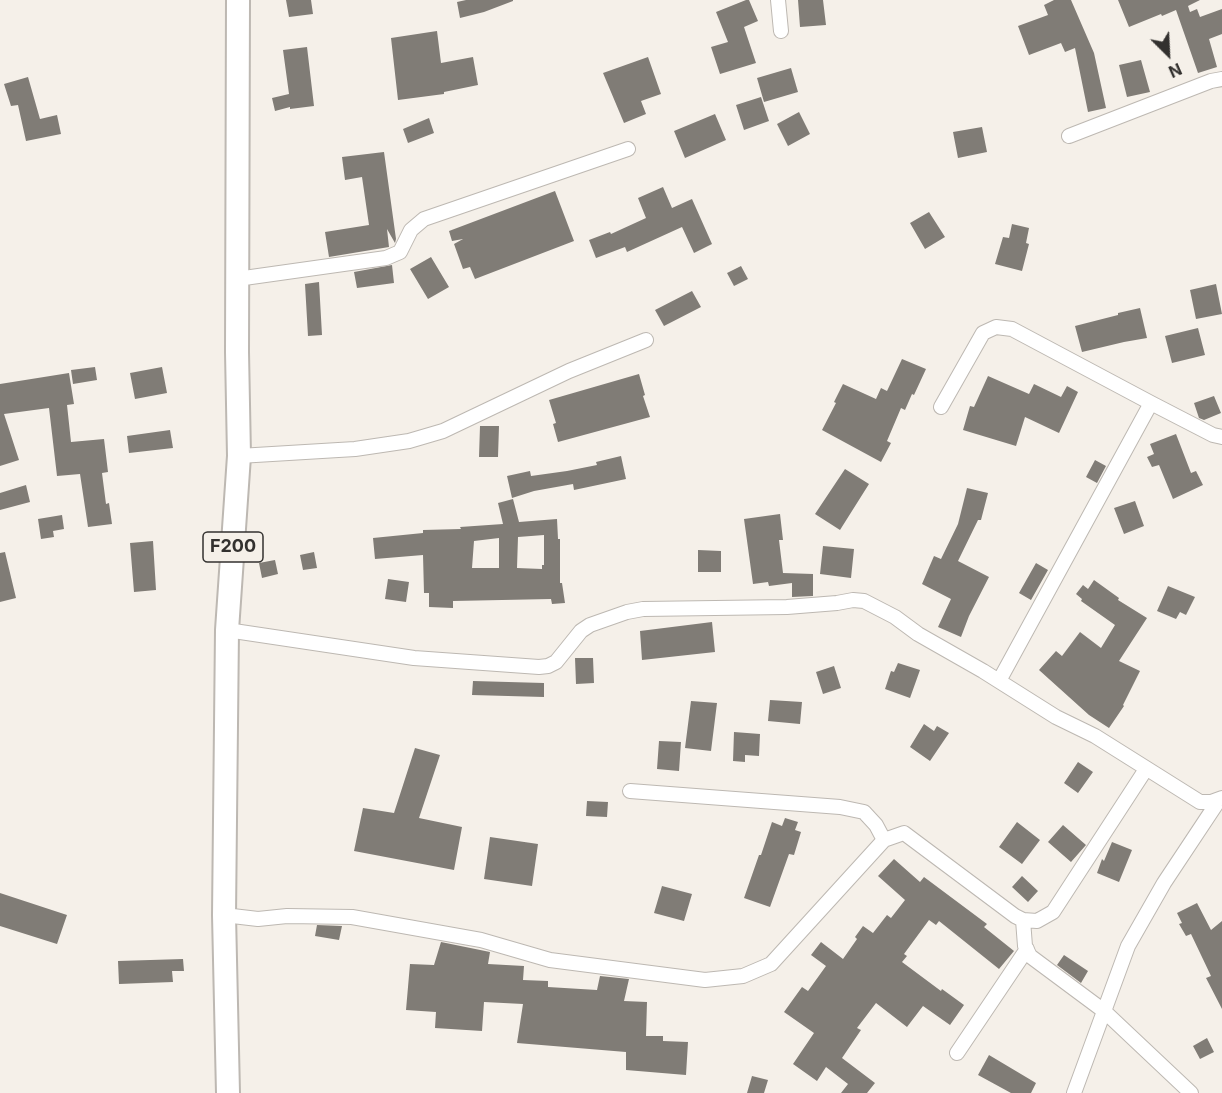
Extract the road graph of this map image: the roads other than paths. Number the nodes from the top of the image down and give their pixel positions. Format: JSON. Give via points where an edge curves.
{"nodes":[{"id":1,"x":238,"y":0,"type":"edge"},
{"id":2,"x":778,"y":0,"type":"edge"},
{"id":3,"x":781,"y":31,"type":"dead end"},
{"id":4,"x":1222,"y":79,"type":"edge"},
{"id":5,"x":1069,"y":136,"type":"dead end"},
{"id":6,"x":628,"y":149,"type":"dead end"},
{"id":7,"x":237,"y":279,"type":"junction"},
{"id":8,"x":646,"y":340,"type":"dead end"},
{"id":9,"x":1151,"y":403,"type":"junction"},
{"id":10,"x":941,"y":407,"type":"dead end"},
{"id":11,"x":1222,"y":437,"type":"edge"},
{"id":12,"x":239,"y":456,"type":"junction"},
{"id":13,"x":227,"y":630,"type":"junction"},
{"id":14,"x":999,"y":681,"type":"junction"},
{"id":15,"x":1146,"y":769,"type":"junction"},
{"id":16,"x":630,"y":790,"type":"dead end"},
{"id":17,"x":1221,"y":799,"type":"edge"},
{"id":18,"x":884,"y":840,"type":"junction"},
{"id":19,"x":224,"y":915,"type":"junction"},
{"id":20,"x":1023,"y":920,"type":"junction"},
{"id":21,"x":1027,"y":949,"type":"junction"},
{"id":22,"x":1104,"y":1011,"type":"junction"},
{"id":23,"x":957,"y":1053,"type":"dead end"},
{"id":24,"x":228,"y":1093,"type":"edge"},
{"id":25,"x":1074,"y":1093,"type":"edge"},
{"id":26,"x":1191,"y":1093,"type":"edge"}],
"edges":[{"from":1,"to":7,"type":"main road","number":"F200"},
{"from":2,"to":3,"type":"street"},
{"from":4,"to":5,"type":"street"},
{"from":6,"to":7,"type":"street","via":[[424,219],[411,230],[400,252],[386,258]]},
{"from":7,"to":12,"type":"main road","number":"F200"},
{"from":8,"to":12,"type":"street","via":[[569,371],[443,431],[409,441],[355,449]]},
{"from":9,"to":10,"type":"street","via":[[1012,329],[996,327],[983,333]]},
{"from":9,"to":11,"type":"street"},
{"from":9,"to":14,"type":"street"},
{"from":12,"to":13,"type":"main road","number":"F200"},
{"from":13,"to":14,"type":"street","via":[[414,658],[539,668],[556,662],[590,625],[627,612],[787,607],[853,600],[874,605]]},
{"from":13,"to":19,"type":"main road","number":"F200"},
{"from":14,"to":15,"type":"street"},
{"from":15,"to":17,"type":"street","via":[[1200,802]]},
{"from":15,"to":20,"type":"street","via":[[1053,912],[1037,921]]},
{"from":16,"to":18,"type":"street","via":[[840,807],[864,812]]},
{"from":17,"to":22,"type":"street","via":[[1164,883],[1128,946]]},
{"from":18,"to":19,"type":"street","via":[[771,964],[743,976],[705,980],[550,960],[481,940],[352,917],[258,919]]},
{"from":18,"to":20,"type":"street","via":[[904,833]]},
{"from":19,"to":24,"type":"main road","number":"F200"},
{"from":20,"to":21,"type":"street"},
{"from":21,"to":22,"type":"street","via":[[1030,956]]},
{"from":21,"to":23,"type":"street"},
{"from":22,"to":25,"type":"street"},
{"from":22,"to":26,"type":"street"}]}
